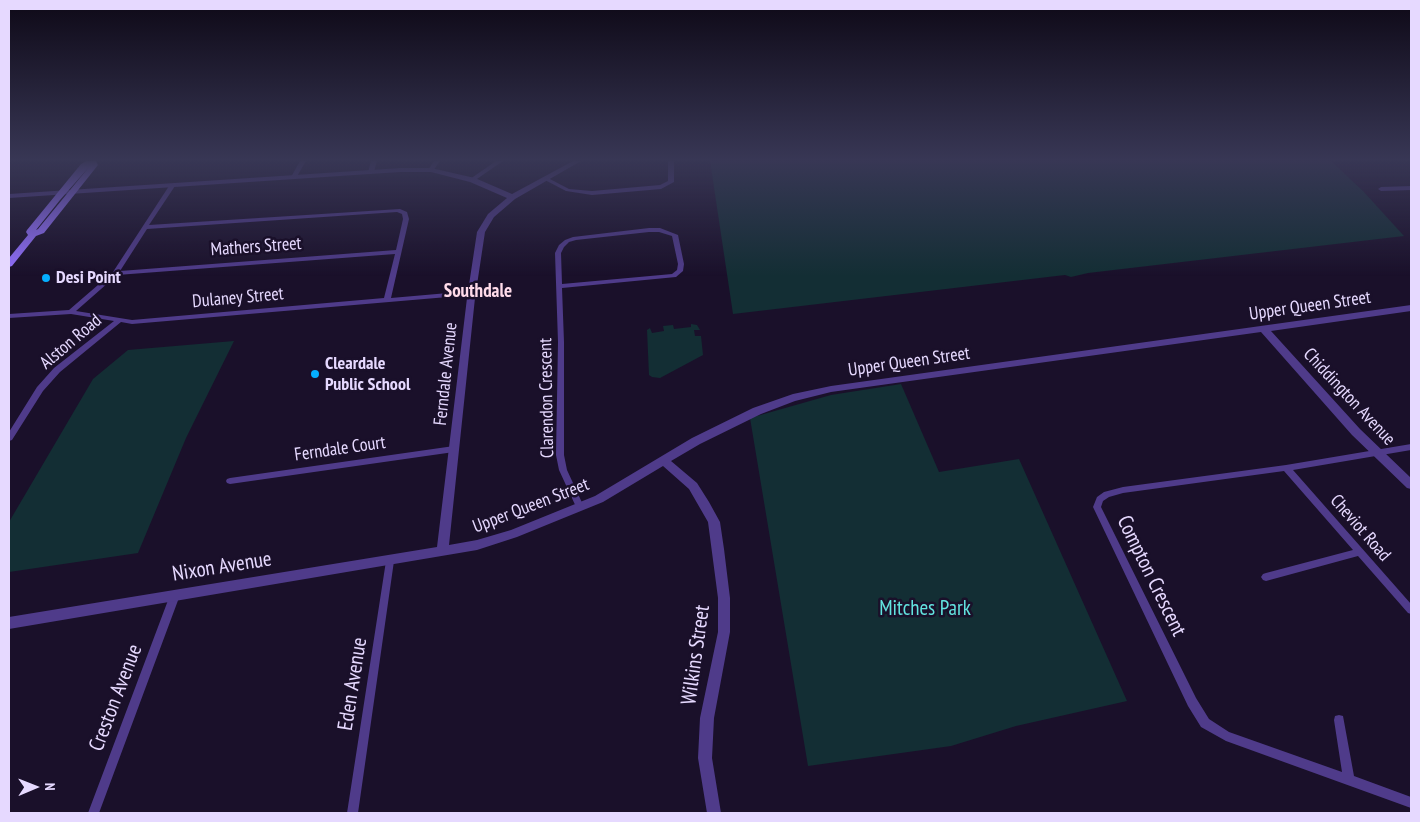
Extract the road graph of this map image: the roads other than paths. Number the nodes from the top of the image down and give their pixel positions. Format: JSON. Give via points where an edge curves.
{"nodes":[{"id":1,"x":62,"y":199,"type":"edge"},
{"id":2,"x":164,"y":199,"type":"edge"},
{"id":3,"x":509,"y":199,"type":"edge"},
{"id":4,"x":146,"y":228,"type":"junction"},
{"id":5,"x":398,"y":252,"type":"junction"},
{"id":6,"x":9,"y":264,"type":"edge"},
{"id":7,"x":116,"y":273,"type":"junction"},
{"id":8,"x":560,"y":286,"type":"junction"},
{"id":9,"x":471,"y":294,"type":"junction"},
{"id":10,"x":387,"y":300,"type":"junction"},
{"id":11,"x":1411,"y":308,"type":"edge"},
{"id":12,"x":71,"y":312,"type":"junction"},
{"id":13,"x":9,"y":316,"type":"edge"},
{"id":14,"x":120,"y":320,"type":"junction"},
{"id":15,"x":1264,"y":329,"type":"junction"},
{"id":16,"x":9,"y":438,"type":"edge"},
{"id":17,"x":1411,"y":446,"type":"edge"},
{"id":18,"x":454,"y":449,"type":"junction"},
{"id":19,"x":1378,"y":452,"type":"junction"},
{"id":20,"x":664,"y":461,"type":"junction"},
{"id":21,"x":1286,"y":468,"type":"junction"},
{"id":22,"x":230,"y":481,"type":"dead end"},
{"id":23,"x":1411,"y":485,"type":"edge"},
{"id":24,"x":580,"y":507,"type":"junction"},
{"id":25,"x":442,"y":551,"type":"junction"},
{"id":26,"x":1360,"y":552,"type":"junction"},
{"id":27,"x":390,"y":561,"type":"junction"},
{"id":28,"x":1266,"y":577,"type":"dead end"},
{"id":29,"x":175,"y":595,"type":"junction"},
{"id":30,"x":1411,"y":610,"type":"edge"},
{"id":31,"x":9,"y":623,"type":"edge"},
{"id":32,"x":1339,"y":720,"type":"dead end"},
{"id":33,"x":1349,"y":780,"type":"junction"},
{"id":34,"x":1411,"y":802,"type":"edge"},
{"id":35,"x":93,"y":813,"type":"edge"},
{"id":36,"x":352,"y":813,"type":"edge"},
{"id":37,"x":714,"y":813,"type":"edge"}],
"edges":[{"from":1,"to":6,"type":"main road","via":[[41,231],[33,234]]},
{"from":2,"to":4,"type":"street"},
{"from":3,"to":9,"type":"street","name":"Ferndale Avenue","via":[[491,216],[481,232]]},
{"from":4,"to":5,"type":"street","via":[[398,210],[405,213],[406,219]]},
{"from":4,"to":7,"type":"street"},
{"from":5,"to":7,"type":"street","name":"Mathers Street"},
{"from":5,"to":10,"type":"street"},
{"from":7,"to":12,"type":"street"},
{"from":8,"to":8,"type":"street","name":"Clarendon Crescent","via":[[674,276],[680,271],[681,264],[675,235],[650,230],[566,240],[558,253]]},
{"from":8,"to":24,"type":"street","name":"Clarendon Crescent","via":[[560,455],[563,470]]},
{"from":9,"to":10,"type":"street","name":"Dulaney Street"},
{"from":9,"to":18,"type":"street","name":"Ferndale Avenue"},
{"from":10,"to":14,"type":"street","name":"Dulaney Street","via":[[132,322]]},
{"from":11,"to":15,"type":"street","name":"Upper Queen Street"},
{"from":12,"to":13,"type":"street","name":"Dulaney Street"},
{"from":12,"to":14,"type":"street","name":"Dulaney Street"},
{"from":14,"to":16,"type":"street","name":"Alston Road","via":[[57,370],[40,389]]},
{"from":15,"to":19,"type":"street","name":"Chiddington Avenue","via":[[1321,396]]},
{"from":15,"to":20,"type":"street","name":"Upper Queen Street","via":[[831,389],[756,411]]},
{"from":17,"to":19,"type":"street","name":"Compton Crescent"},
{"from":18,"to":22,"type":"street","name":"Ferndale Court"},
{"from":18,"to":25,"type":"street","name":"Ferndale Avenue"},
{"from":19,"to":21,"type":"street","name":"Compton Crescent"},
{"from":19,"to":23,"type":"street","name":"Chiddington Avenue"},
{"from":20,"to":24,"type":"street","name":"Upper Queen Street"},
{"from":20,"to":37,"type":"street","name":"Wilkins Street","via":[[693,486],[714,522],[717,540],[724,598],[724,632],[707,718],[705,758]]},
{"from":21,"to":26,"type":"street","name":"Cheviot Road"},
{"from":21,"to":33,"type":"street","name":"Compton Crescent","via":[[1123,490],[1107,494],[1097,507],[1192,702],[1205,722],[1226,736]]},
{"from":24,"to":25,"type":"street","name":"Upper Queen Street","via":[[514,534]]},
{"from":25,"to":27,"type":"street","name":"Nixon Avenue"},
{"from":26,"to":28,"type":"street"},
{"from":26,"to":30,"type":"street","name":"Cheviot Road"},
{"from":27,"to":29,"type":"street","name":"Nixon Avenue"},
{"from":27,"to":36,"type":"street","name":"Eden Avenue"},
{"from":29,"to":31,"type":"street","name":"Nixon Avenue"},
{"from":29,"to":35,"type":"street","name":"Creston Avenue"},
{"from":32,"to":33,"type":"street"},
{"from":33,"to":34,"type":"street","name":"Compton Crescent"}]}
